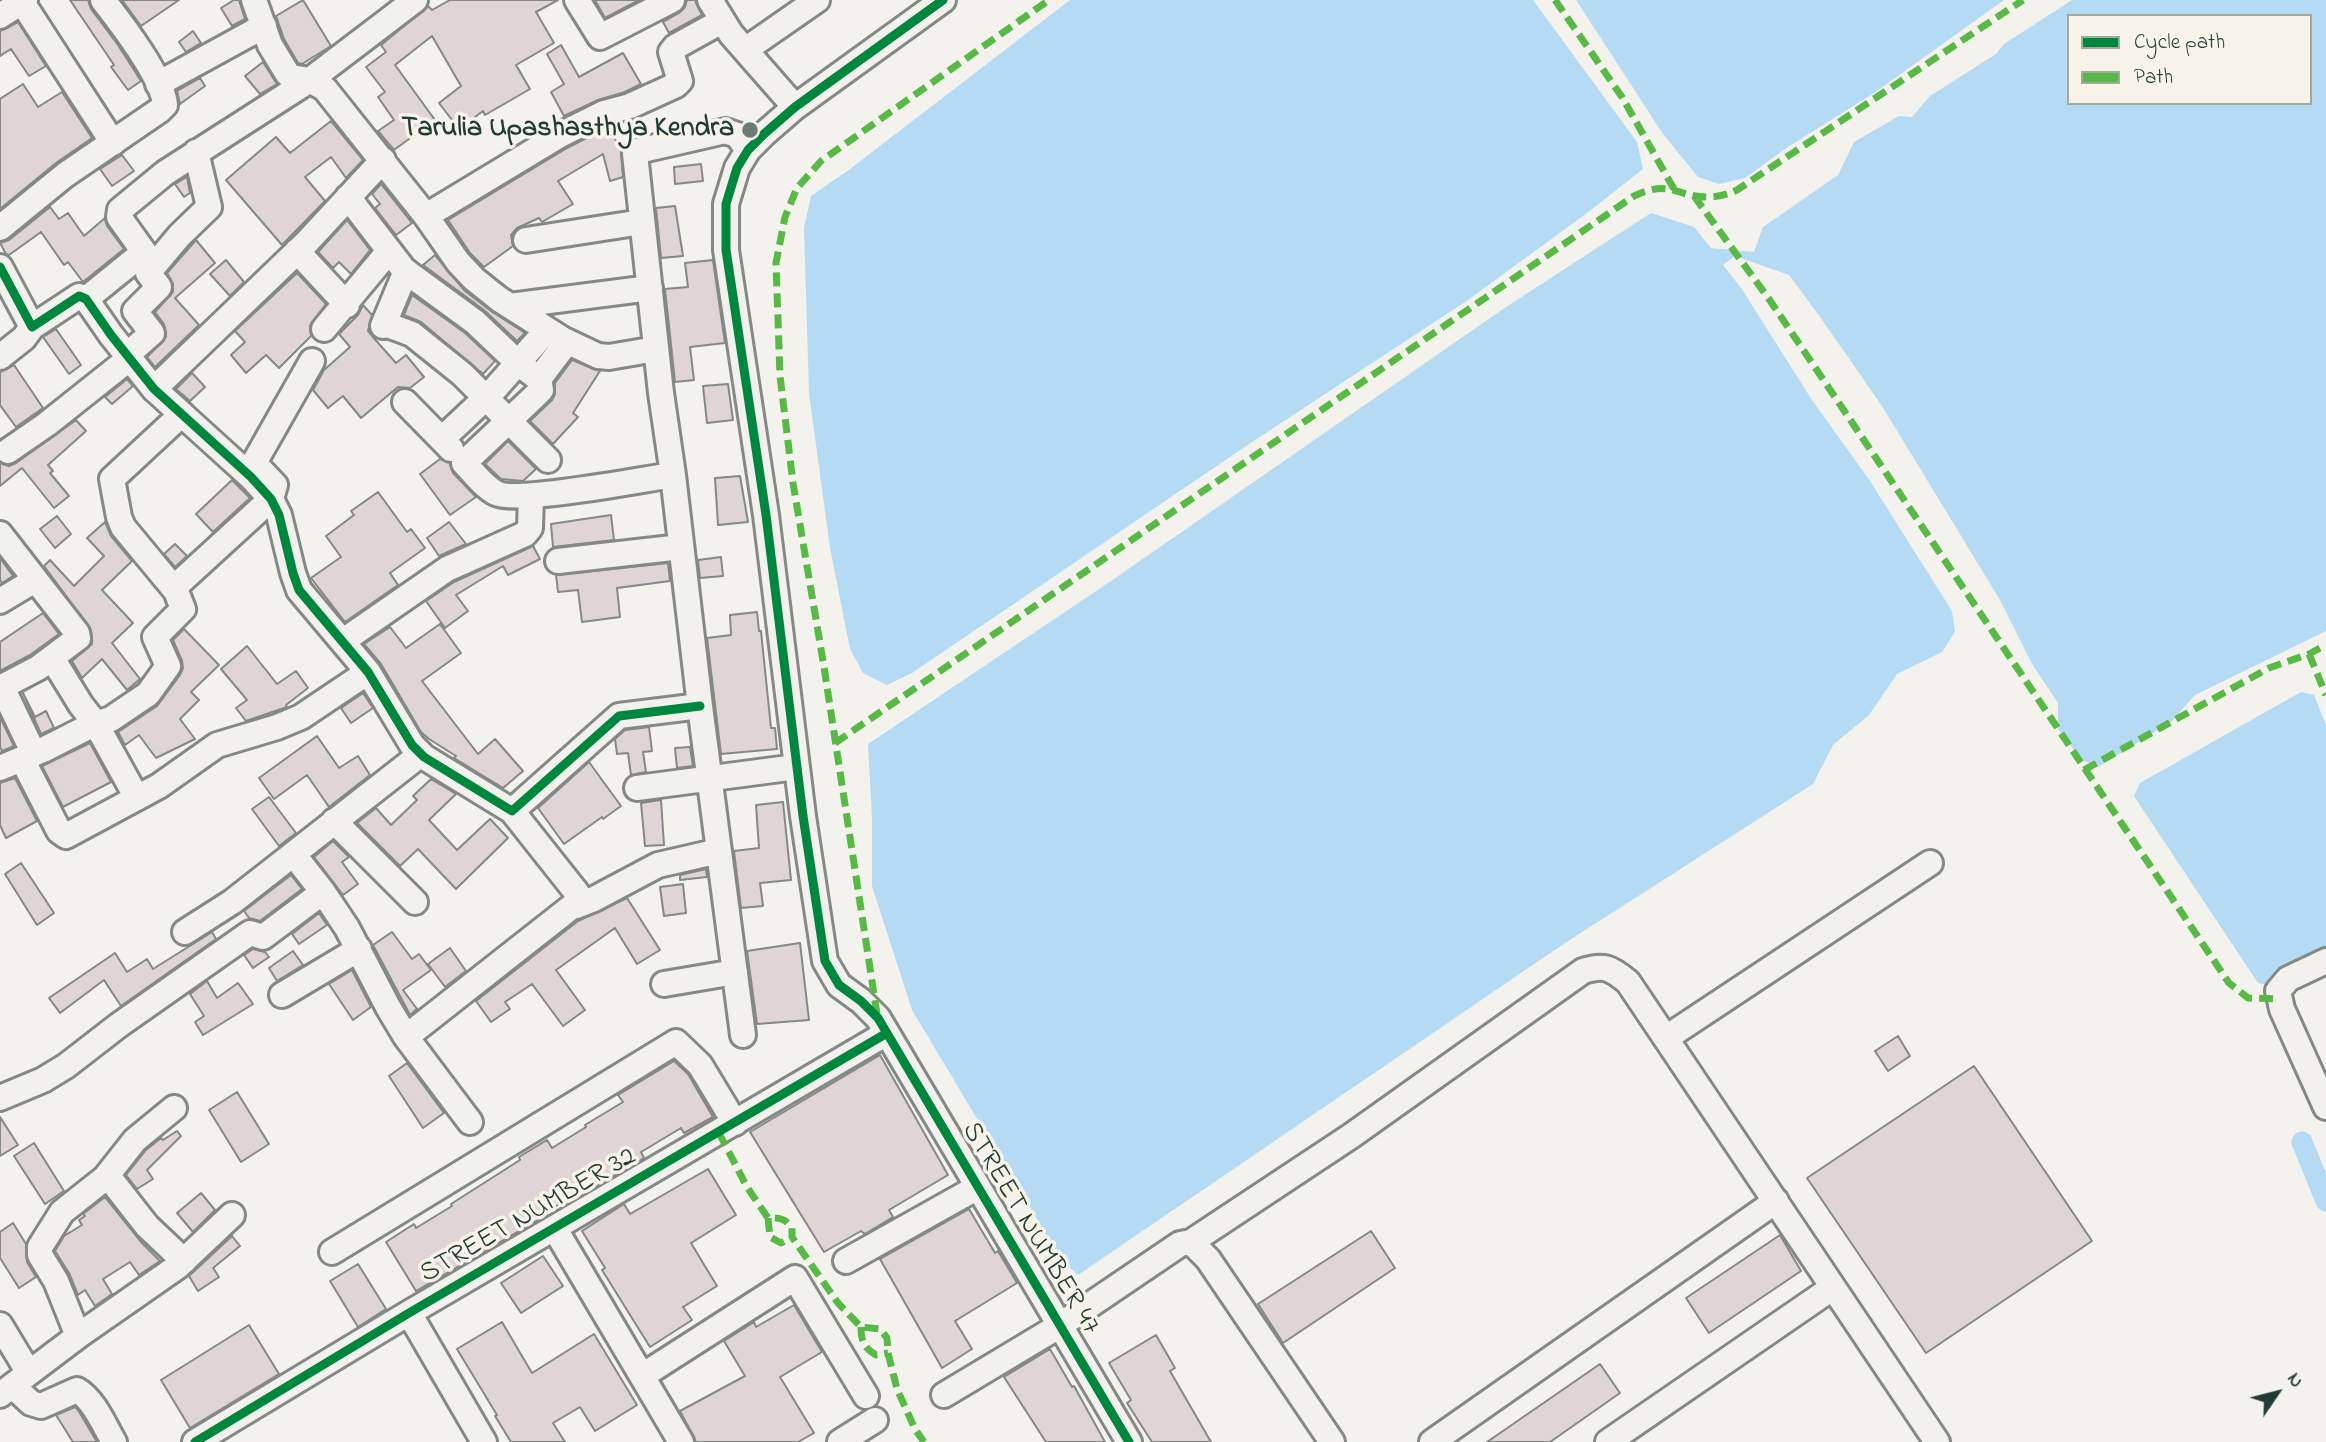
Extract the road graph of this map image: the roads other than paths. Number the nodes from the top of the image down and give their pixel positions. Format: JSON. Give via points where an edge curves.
{"nodes":[{"id":1,"x":103,"y":0,"type":"edge"},
{"id":2,"x":254,"y":0,"type":"edge"},
{"id":3,"x":577,"y":0,"type":"edge"},
{"id":4,"x":672,"y":0,"type":"edge"},
{"id":5,"x":817,"y":0,"type":"edge"},
{"id":6,"x":943,"y":0,"type":"edge"},
{"id":7,"x":24,"y":1,"type":"edge"},
{"id":8,"x":401,"y":4,"type":"edge"},
{"id":9,"x":716,"y":11,"type":"edge"},
{"id":10,"x":0,"y":16,"type":"edge"},
{"id":11,"x":264,"y":26,"type":"junction"},
{"id":12,"x":745,"y":50,"type":"junction"},
{"id":13,"x":310,"y":80,"type":"junction"},
{"id":14,"x":158,"y":84,"type":"junction"},
{"id":15,"x":794,"y":107,"type":"junction"},
{"id":16,"x":113,"y":143,"type":"junction"},
{"id":17,"x":748,"y":150,"type":"junction"},
{"id":18,"x":197,"y":152,"type":"junction"},
{"id":19,"x":383,"y":160,"type":"junction"},
{"id":20,"x":348,"y":197,"type":"junction"},
{"id":21,"x":426,"y":216,"type":"junction"},
{"id":22,"x":642,"y":222,"type":"junction"},
{"id":23,"x":0,"y":228,"type":"edge"},
{"id":24,"x":526,"y":240,"type":"dead end"},
{"id":25,"x":297,"y":251,"type":"junction"},
{"id":26,"x":389,"y":251,"type":"junction"},
{"id":27,"x":0,"y":267,"type":"edge"},
{"id":28,"x":406,"y":271,"type":"junction"},
{"id":29,"x":650,"y":288,"type":"junction"},
{"id":30,"x":86,"y":299,"type":"junction"},
{"id":31,"x":347,"y":304,"type":"junction"},
{"id":32,"x":510,"y":306,"type":"junction"},
{"id":33,"x":32,"y":327,"type":"junction"},
{"id":34,"x":324,"y":329,"type":"dead end"},
{"id":35,"x":557,"y":336,"type":"junction"},
{"id":36,"x":656,"y":349,"type":"junction"},
{"id":37,"x":129,"y":356,"type":"junction"},
{"id":38,"x":0,"y":357,"type":"edge"},
{"id":39,"x":312,"y":361,"type":"dead end"},
{"id":40,"x":518,"y":363,"type":"junction"},
{"id":41,"x":539,"y":379,"type":"junction"},
{"id":42,"x":154,"y":389,"type":"junction"},
{"id":43,"x":484,"y":399,"type":"junction"},
{"id":44,"x":405,"y":402,"type":"dead end"},
{"id":45,"x":182,"y":414,"type":"junction"},
{"id":46,"x":509,"y":421,"type":"junction"},
{"id":47,"x":442,"y":439,"type":"junction"},
{"id":48,"x":3,"y":446,"type":"edge"},
{"id":49,"x":458,"y":458,"type":"dead end"},
{"id":50,"x":548,"y":460,"type":"dead end"},
{"id":51,"x":673,"y":475,"type":"junction"},
{"id":52,"x":531,"y":496,"type":"junction"},
{"id":53,"x":271,"y":499,"type":"junction"},
{"id":54,"x":2,"y":541,"type":"edge"},
{"id":55,"x":681,"y":547,"type":"junction"},
{"id":56,"x":558,"y":561,"type":"dead end"},
{"id":57,"x":35,"y":580,"type":"junction"},
{"id":58,"x":176,"y":591,"type":"junction"},
{"id":59,"x":0,"y":601,"type":"edge"},
{"id":60,"x":344,"y":641,"type":"junction"},
{"id":61,"x":52,"y":658,"type":"junction"},
{"id":62,"x":368,"y":671,"type":"junction"},
{"id":63,"x":1,"y":687,"type":"edge"},
{"id":64,"x":700,"y":706,"type":"junction"},
{"id":65,"x":96,"y":724,"type":"junction"},
{"id":66,"x":421,"y":754,"type":"junction"},
{"id":67,"x":19,"y":761,"type":"edge"},
{"id":68,"x":796,"y":766,"type":"junction"},
{"id":69,"x":710,"y":778,"type":"junction"},
{"id":70,"x":637,"y":788,"type":"dead end"},
{"id":71,"x":136,"y":798,"type":"junction"},
{"id":72,"x":512,"y":811,"type":"junction"},
{"id":73,"x":334,"y":821,"type":"junction"},
{"id":74,"x":719,"y":851,"type":"junction"},
{"id":75,"x":294,"y":855,"type":"junction"},
{"id":76,"x":1930,"y":863,"type":"dead end"},
{"id":77,"x":323,"y":892,"type":"junction"},
{"id":78,"x":415,"y":902,"type":"dead end"},
{"id":79,"x":576,"y":905,"type":"junction"},
{"id":80,"x":185,"y":932,"type":"dead end"},
{"id":81,"x":359,"y":949,"type":"junction"},
{"id":82,"x":2326,"y":961,"type":"edge"},
{"id":83,"x":735,"y":972,"type":"junction"},
{"id":84,"x":664,"y":984,"type":"dead end"},
{"id":85,"x":282,"y":995,"type":"dead end"},
{"id":86,"x":743,"y":1035,"type":"dead end"},
{"id":87,"x":888,"y":1036,"type":"junction"},
{"id":88,"x":406,"y":1037,"type":"junction"},
{"id":89,"x":1666,"y":1038,"type":"junction"},
{"id":90,"x":0,"y":1098,"type":"edge"},
{"id":91,"x":2326,"y":1107,"type":"edge"},
{"id":92,"x":174,"y":1108,"type":"dead end"},
{"id":93,"x":470,"y":1122,"type":"dead end"},
{"id":94,"x":735,"y":1123,"type":"junction"},
{"id":95,"x":108,"y":1176,"type":"junction"},
{"id":96,"x":978,"y":1187,"type":"junction"},
{"id":97,"x":1776,"y":1201,"type":"junction"},
{"id":98,"x":232,"y":1215,"type":"dead end"},
{"id":99,"x":555,"y":1229,"type":"junction"},
{"id":100,"x":1191,"y":1242,"type":"junction"},
{"id":101,"x":332,"y":1252,"type":"dead end"},
{"id":102,"x":184,"y":1261,"type":"junction"},
{"id":103,"x":846,"y":1261,"type":"dead end"},
{"id":104,"x":1832,"y":1288,"type":"junction"},
{"id":105,"x":409,"y":1313,"type":"junction"},
{"id":106,"x":0,"y":1325,"type":"edge"},
{"id":107,"x":1059,"y":1326,"type":"junction"},
{"id":108,"x":78,"y":1336,"type":"junction"},
{"id":109,"x":642,"y":1376,"type":"junction"},
{"id":110,"x":14,"y":1384,"type":"edge"},
{"id":111,"x":944,"y":1395,"type":"dead end"},
{"id":112,"x":866,"y":1396,"type":"dead end"},
{"id":113,"x":875,"y":1420,"type":"dead end"},
{"id":114,"x":114,"y":1442,"type":"edge"},
{"id":115,"x":195,"y":1442,"type":"edge"},
{"id":116,"x":484,"y":1442,"type":"edge"},
{"id":117,"x":681,"y":1442,"type":"edge"},
{"id":118,"x":841,"y":1442,"type":"edge"},
{"id":119,"x":1129,"y":1442,"type":"edge"},
{"id":120,"x":1332,"y":1442,"type":"edge"},
{"id":121,"x":1432,"y":1442,"type":"edge"},
{"id":122,"x":1608,"y":1442,"type":"edge"},
{"id":123,"x":1937,"y":1442,"type":"edge"}],
"edges":[{"from":1,"to":14,"type":"street","via":[[131,36]]},
{"from":2,"to":11,"type":"street"},
{"from":3,"to":4,"type":"street","via":[[600,37]]},
{"from":5,"to":12,"type":"street"},
{"from":6,"to":15,"type":"street","name":"STREET NUMBER 47"},
{"from":7,"to":10,"type":"street"},
{"from":7,"to":16,"type":"street"},
{"from":8,"to":13,"type":"street"},
{"from":9,"to":12,"type":"street"},
{"from":9,"to":21,"type":"street","via":[[671,52],[680,76],[676,85],[560,135]]},
{"from":11,"to":13,"type":"street","via":[[287,73]]},
{"from":11,"to":14,"type":"street"},
{"from":12,"to":15,"type":"street"},
{"from":13,"to":18,"type":"street"},
{"from":13,"to":19,"type":"street","via":[[325,89]]},
{"from":14,"to":16,"type":"street","via":[[165,105]]},
{"from":15,"to":17,"type":"street","name":"STREET NUMBER 47"},
{"from":16,"to":23,"type":"street"},
{"from":17,"to":22,"type":"street","via":[[737,135],[725,131],[638,150]]},
{"from":17,"to":68,"type":"street","name":"STREET NUMBER 47","via":[[726,204],[726,250],[766,515]]},
{"from":18,"to":30,"type":"street","via":[[120,211],[119,217],[144,252]]},
{"from":18,"to":37,"type":"street","via":[[209,207],[148,273],[159,287],[135,312],[152,333]]},
{"from":19,"to":20,"type":"street"},
{"from":19,"to":21,"type":"street"},
{"from":20,"to":25,"type":"street"},
{"from":20,"to":26,"type":"street"},
{"from":21,"to":32,"type":"street","via":[[467,272]]},
{"from":22,"to":24,"type":"street"},
{"from":22,"to":29,"type":"street"},
{"from":25,"to":31,"type":"street"},
{"from":25,"to":42,"type":"street"},
{"from":26,"to":28,"type":"street"},
{"from":26,"to":31,"type":"street"},
{"from":27,"to":33,"type":"street"},
{"from":28,"to":40,"type":"street","via":[[475,322]]},
{"from":28,"to":43,"type":"street","via":[[384,325],[412,334],[469,380]]},
{"from":29,"to":32,"type":"street"},
{"from":29,"to":36,"type":"street"},
{"from":30,"to":33,"type":"street","via":[[79,296]]},
{"from":30,"to":37,"type":"street"},
{"from":31,"to":34,"type":"street"},
{"from":32,"to":35,"type":"street"},
{"from":33,"to":38,"type":"street"},
{"from":35,"to":36,"type":"street","via":[[598,356]]},
{"from":35,"to":40,"type":"street"},
{"from":35,"to":41,"type":"street"},
{"from":36,"to":51,"type":"street"},
{"from":37,"to":42,"type":"street"},
{"from":37,"to":48,"type":"street","via":[[47,424]]},
{"from":39,"to":53,"type":"street","via":[[254,463],[275,485]]},
{"from":40,"to":41,"type":"street"},
{"from":40,"to":43,"type":"street"},
{"from":41,"to":46,"type":"street","via":[[541,390]]},
{"from":42,"to":45,"type":"street"},
{"from":43,"to":46,"type":"street"},
{"from":43,"to":47,"type":"street"},
{"from":44,"to":47,"type":"street"},
{"from":45,"to":53,"type":"street"},
{"from":45,"to":58,"type":"street","via":[[112,479],[123,527]]},
{"from":46,"to":50,"type":"street"},
{"from":46,"to":52,"type":"street","via":[[464,463],[498,494]]},
{"from":47,"to":49,"type":"street"},
{"from":51,"to":52,"type":"street"},
{"from":51,"to":55,"type":"street"},
{"from":52,"to":60,"type":"street","via":[[530,528],[525,534],[447,569]]},
{"from":53,"to":58,"type":"street","via":[[178,584]]},
{"from":53,"to":60,"type":"street","via":[[299,590]]},
{"from":54,"to":57,"type":"street"},
{"from":55,"to":56,"type":"street"},
{"from":55,"to":64,"type":"street"},
{"from":57,"to":59,"type":"street"},
{"from":57,"to":61,"type":"street","via":[[77,632],[78,638]]},
{"from":58,"to":65,"type":"street","via":[[183,609],[155,637],[168,666],[146,696]]},
{"from":60,"to":62,"type":"street"},
{"from":61,"to":63,"type":"street"},
{"from":61,"to":65,"type":"street"},
{"from":62,"to":66,"type":"street"},
{"from":62,"to":71,"type":"street","via":[[301,717],[216,744]]},
{"from":63,"to":67,"type":"street"},
{"from":64,"to":69,"type":"street"},
{"from":64,"to":72,"type":"street","via":[[618,716]]},
{"from":65,"to":67,"type":"street"},
{"from":65,"to":71,"type":"street"},
{"from":66,"to":72,"type":"street"},
{"from":66,"to":73,"type":"street"},
{"from":67,"to":71,"type":"street","via":[[64,836]]},
{"from":68,"to":69,"type":"street"},
{"from":68,"to":87,"type":"street","name":"STREET NUMBER 47","via":[[825,961],[839,985],[869,1008]]},
{"from":69,"to":70,"type":"street"},
{"from":69,"to":74,"type":"street"},
{"from":72,"to":79,"type":"street","via":[[577,893]]},
{"from":73,"to":75,"type":"street"},
{"from":73,"to":78,"type":"street"},
{"from":74,"to":79,"type":"street","via":[[658,865]]},
{"from":74,"to":83,"type":"street"},
{"from":75,"to":77,"type":"street"},
{"from":75,"to":80,"type":"street"},
{"from":76,"to":89,"type":"street"},
{"from":77,"to":81,"type":"street"},
{"from":77,"to":90,"type":"street","via":[[263,937],[250,933],[59,1070]]},
{"from":79,"to":88,"type":"street"},
{"from":81,"to":85,"type":"street"},
{"from":81,"to":88,"type":"street"},
{"from":82,"to":91,"type":"street","via":[[2288,979],[2278,991]]},
{"from":83,"to":84,"type":"street"},
{"from":83,"to":86,"type":"street"},
{"from":87,"to":94,"type":"street","name":"STREET NUMBER 32"},
{"from":87,"to":96,"type":"street","name":"STREET NUMBER 47"},
{"from":88,"to":93,"type":"street"},
{"from":89,"to":97,"type":"street"},
{"from":89,"to":100,"type":"street","via":[[1628,982],[1613,969],[1583,971],[1351,1136]]},
{"from":92,"to":95,"type":"street","via":[[135,1140]]},
{"from":94,"to":99,"type":"street","name":"STREET NUMBER 32"},
{"from":94,"to":101,"type":"street","via":[[700,1065],[676,1042]]},
{"from":95,"to":102,"type":"street","via":[[147,1226]]},
{"from":95,"to":108,"type":"street","via":[[56,1218],[39,1250]]},
{"from":96,"to":103,"type":"street"},
{"from":96,"to":107,"type":"street","name":"STREET NUMBER 47"},
{"from":97,"to":104,"type":"street"},
{"from":97,"to":121,"type":"street"},
{"from":98,"to":102,"type":"street"},
{"from":99,"to":105,"type":"street","name":"STREET NUMBER 32"},
{"from":99,"to":109,"type":"street"},
{"from":100,"to":107,"type":"street","via":[[1180,1244]]},
{"from":100,"to":120,"type":"street","via":[[1208,1259]]},
{"from":102,"to":108,"type":"street"},
{"from":104,"to":122,"type":"street"},
{"from":104,"to":123,"type":"street"},
{"from":105,"to":115,"type":"street","name":"STREET NUMBER 32"},
{"from":105,"to":116,"type":"street"},
{"from":106,"to":110,"type":"street"},
{"from":107,"to":111,"type":"street"},
{"from":107,"to":119,"type":"street","name":"STREET NUMBER 47"},
{"from":108,"to":110,"type":"street"},
{"from":109,"to":112,"type":"street","via":[[795,1278]]},
{"from":109,"to":117,"type":"street"},
{"from":110,"to":114,"type":"street","via":[[30,1403],[41,1406],[77,1390],[100,1416]]},
{"from":113,"to":118,"type":"street"}]}
